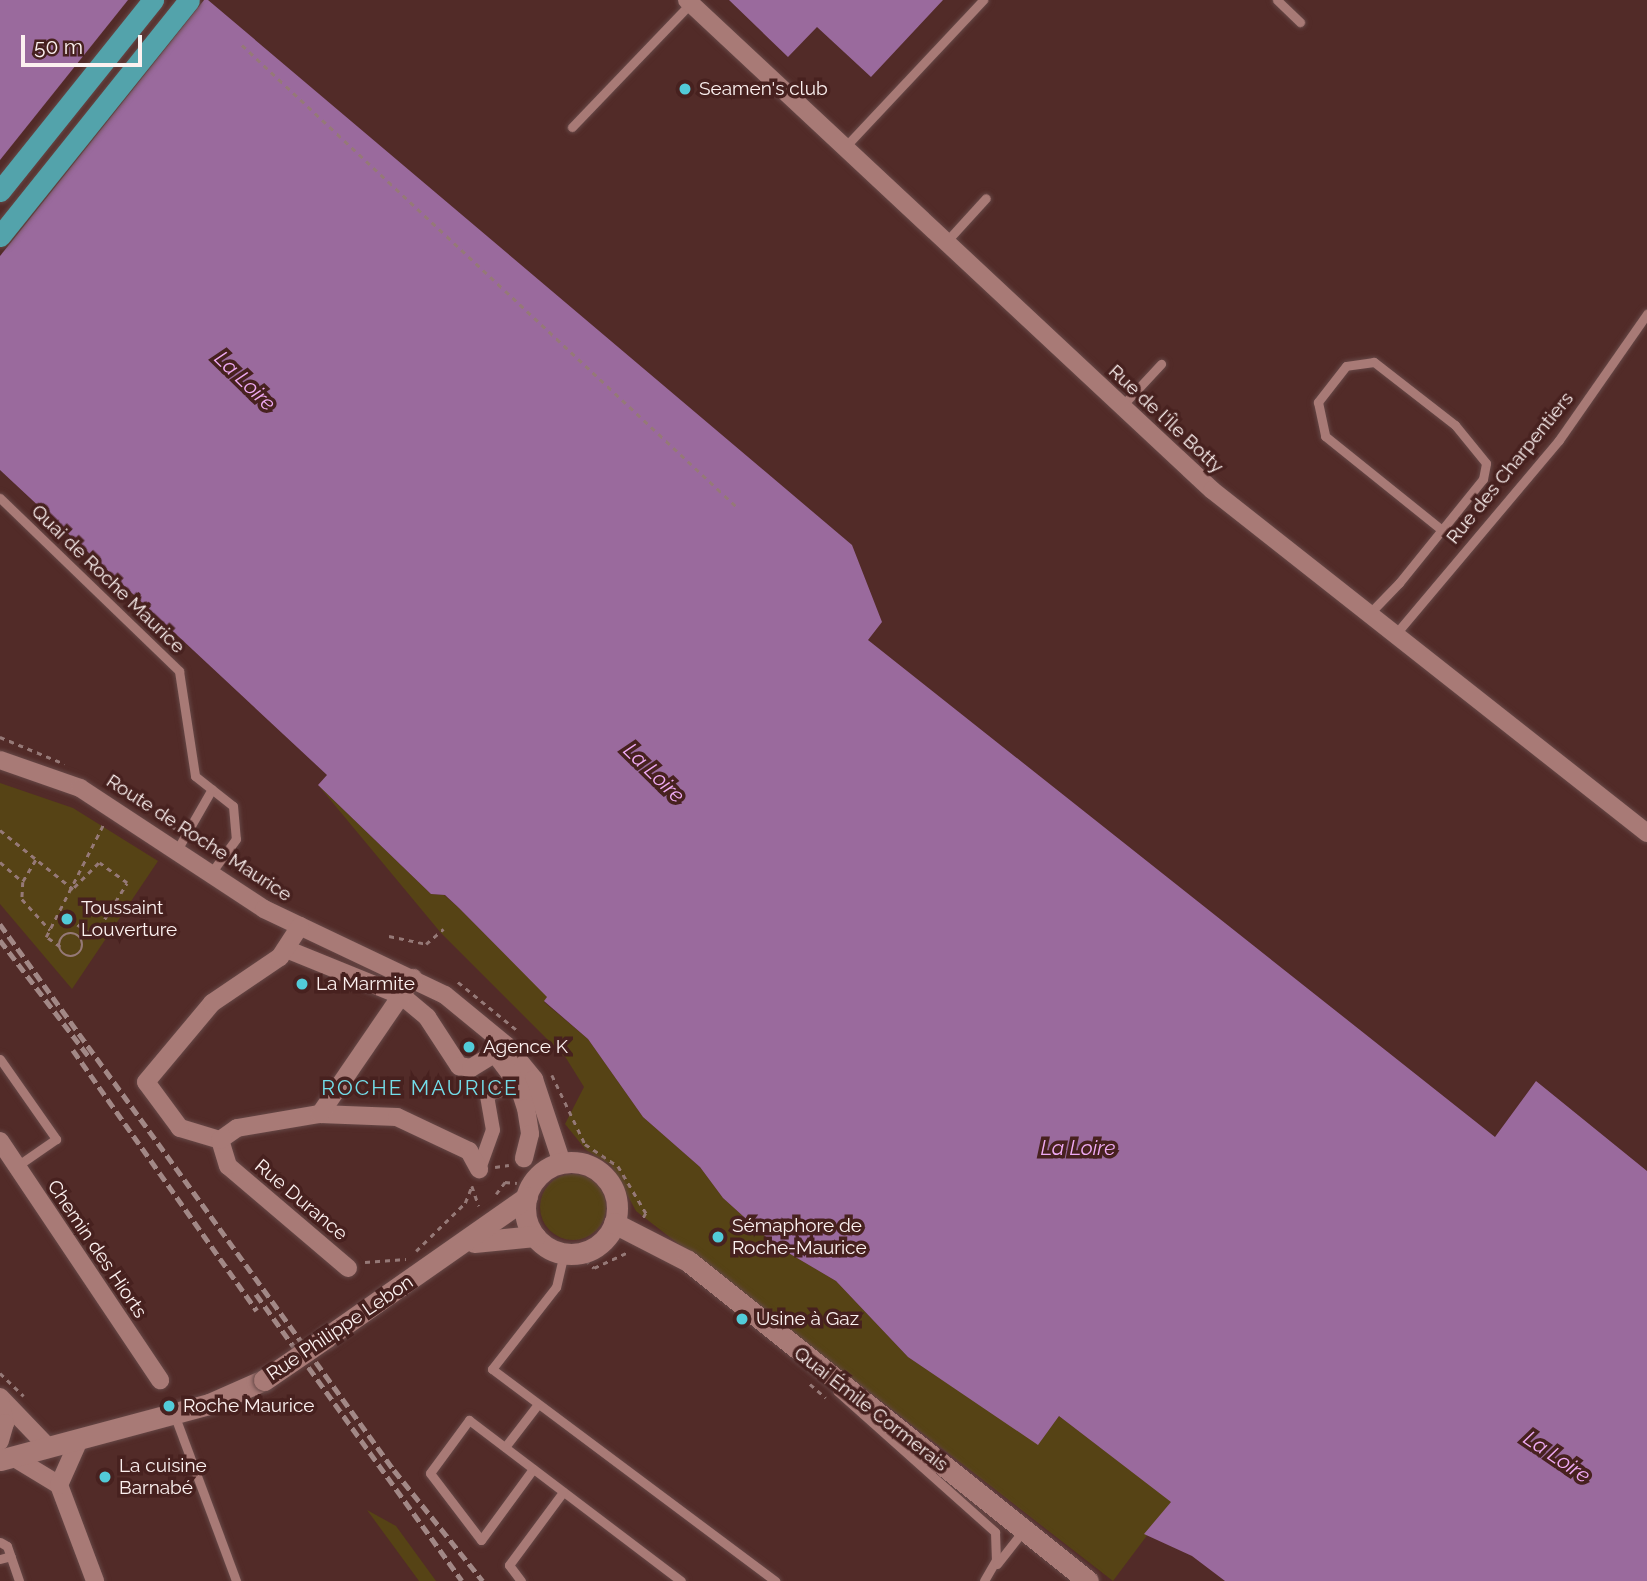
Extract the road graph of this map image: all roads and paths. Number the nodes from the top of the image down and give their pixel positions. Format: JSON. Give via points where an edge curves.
{"nodes":[{"id":1,"x":153,"y":0,"type":"edge"},
{"id":2,"x":188,"y":0,"type":"edge"},
{"id":3,"x":983,"y":0,"type":"edge"},
{"id":4,"x":1277,"y":0,"type":"edge"},
{"id":5,"x":689,"y":2,"type":"edge"},
{"id":6,"x":1300,"y":22,"type":"dead end"},
{"id":7,"x":242,"y":45,"type":"dead end"},
{"id":8,"x":572,"y":127,"type":"dead end"},
{"id":9,"x":845,"y":147,"type":"junction"},
{"id":10,"x":0,"y":191,"type":"edge"},
{"id":11,"x":986,"y":198,"type":"dead end"},
{"id":12,"x":0,"y":236,"type":"edge"},
{"id":13,"x":946,"y":242,"type":"junction"},
{"id":14,"x":1647,"y":314,"type":"edge"},
{"id":15,"x":1161,"y":364,"type":"dead end"},
{"id":16,"x":1121,"y":407,"type":"junction"},
{"id":17,"x":0,"y":498,"type":"edge"},
{"id":18,"x":738,"y":508,"type":"dead end"},
{"id":19,"x":1442,"y":530,"type":"junction"},
{"id":20,"x":1367,"y":617,"type":"junction"},
{"id":21,"x":1393,"y":638,"type":"junction"},
{"id":22,"x":0,"y":760,"type":"edge"},
{"id":23,"x":212,"y":789,"type":"junction"},
{"id":24,"x":97,"y":797,"type":"junction"},
{"id":25,"x":0,"y":830,"type":"edge"},
{"id":26,"x":1647,"y":833,"type":"edge"},
{"id":27,"x":177,"y":849,"type":"junction"},
{"id":28,"x":36,"y":860,"type":"junction"},
{"id":29,"x":0,"y":862,"type":"edge"},
{"id":30,"x":211,"y":873,"type":"junction"},
{"id":31,"x":23,"y":881,"type":"junction"},
{"id":32,"x":73,"y":889,"type":"junction"},
{"id":33,"x":61,"y":913,"type":"junction"},
{"id":34,"x":300,"y":926,"type":"junction"},
{"id":35,"x":84,"y":929,"type":"junction"},
{"id":36,"x":443,"y":929,"type":"dead end"},
{"id":37,"x":50,"y":930,"type":"junction"},
{"id":38,"x":79,"y":936,"type":"junction"},
{"id":39,"x":389,"y":936,"type":"dead end"},
{"id":40,"x":60,"y":947,"type":"junction"},
{"id":41,"x":286,"y":949,"type":"junction"},
{"id":42,"x":413,"y":978,"type":"junction"},
{"id":43,"x":402,"y":996,"type":"junction"},
{"id":44,"x":502,"y":1050,"type":"junction"},
{"id":45,"x":0,"y":1059,"type":"edge"},
{"id":46,"x":518,"y":1084,"type":"junction"},
{"id":47,"x":320,"y":1114,"type":"junction"},
{"id":48,"x":220,"y":1140,"type":"junction"},
{"id":49,"x":0,"y":1141,"type":"edge"},
{"id":50,"x":524,"y":1158,"type":"joint"},
{"id":51,"x":562,"y":1163,"type":"junction"},
{"id":52,"x":17,"y":1166,"type":"junction"},
{"id":53,"x":479,"y":1169,"type":"junction"},
{"id":54,"x":472,"y":1186,"type":"dead end"},
{"id":55,"x":474,"y":1197,"type":"dead end"},
{"id":56,"x":527,"y":1197,"type":"junction"},
{"id":57,"x":483,"y":1212,"type":"dead end"},
{"id":58,"x":614,"y":1223,"type":"junction"},
{"id":59,"x":536,"y":1236,"type":"junction"},
{"id":60,"x":468,"y":1243,"type":"junction"},
{"id":61,"x":635,"y":1252,"type":"dead end"},
{"id":62,"x":571,"y":1253,"type":"junction"},
{"id":63,"x":348,"y":1268,"type":"joint"},
{"id":64,"x":816,"y":1366,"type":"junction"},
{"id":65,"x":0,"y":1373,"type":"edge"},
{"id":66,"x":160,"y":1380,"type":"dead end"},
{"id":67,"x":0,"y":1398,"type":"edge"},
{"id":68,"x":30,"y":1404,"type":"dead end"},
{"id":69,"x":538,"y":1404,"type":"junction"},
{"id":70,"x":174,"y":1415,"type":"junction"},
{"id":71,"x":79,"y":1440,"type":"junction"},
{"id":72,"x":505,"y":1447,"type":"junction"},
{"id":73,"x":49,"y":1448,"type":"junction"},
{"id":74,"x":4,"y":1455,"type":"edge"},
{"id":75,"x":533,"y":1469,"type":"junction"},
{"id":76,"x":59,"y":1485,"type":"junction"},
{"id":77,"x":563,"y":1492,"type":"junction"},
{"id":78,"x":1024,"y":1529,"type":"junction"},
{"id":79,"x":0,"y":1542,"type":"edge"},
{"id":80,"x":11,"y":1556,"type":"junction"},
{"id":81,"x":0,"y":1559,"type":"edge"},
{"id":82,"x":986,"y":1578,"type":"edge"},
{"id":83,"x":19,"y":1581,"type":"edge"},
{"id":84,"x":95,"y":1581,"type":"edge"},
{"id":85,"x":236,"y":1581,"type":"edge"},
{"id":86,"x":521,"y":1581,"type":"edge"},
{"id":87,"x":681,"y":1581,"type":"edge"},
{"id":88,"x":775,"y":1581,"type":"edge"},
{"id":89,"x":1088,"y":1581,"type":"edge"}],
"edges":[{"from":1,"to":10,"type":"highway"},
{"from":2,"to":12,"type":"highway"},
{"from":3,"to":9,"type":"lane"},
{"from":4,"to":6,"type":"lane"},
{"from":5,"to":8,"type":"lane"},
{"from":5,"to":9,"type":"street","name":"Rue de l'Île Botty"},
{"from":7,"to":18,"type":"path"},
{"from":9,"to":13,"type":"street","name":"Rue de l'Île Botty"},
{"from":11,"to":13,"type":"lane"},
{"from":13,"to":16,"type":"street","name":"Rue de l'Île Botty"},
{"from":14,"to":21,"type":"lane","name":"Rue des Charpentiers","via":[[1559,440]]},
{"from":15,"to":16,"type":"lane"},
{"from":16,"to":20,"type":"street","name":"Rue de l'Île Botty"},
{"from":17,"to":23,"type":"lane","name":"Quai de Roche Maurice","via":[[179,671],[195,776]]},
{"from":19,"to":19,"type":"lane","via":[[1482,479],[1486,463],[1480,448],[1374,362],[1346,366],[1318,402],[1325,436]]},
{"from":19,"to":20,"type":"lane"},
{"from":20,"to":21,"type":"street","name":"Rue de l'Île Botty"},
{"from":21,"to":26,"type":"street","name":"Rue de l'Île Botty"},
{"from":22,"to":24,"type":"street","name":"Route de Roche Maurice"},
{"from":23,"to":27,"type":"lane"},
{"from":23,"to":30,"type":"lane","name":"Quai de Roche Maurice","via":[[233,806],[236,839]]},
{"from":24,"to":27,"type":"street","name":"Route de Roche Maurice"},
{"from":24,"to":32,"type":"path","via":[[106,829]]},
{"from":25,"to":28,"type":"path"},
{"from":27,"to":30,"type":"street","name":"Route de Roche Maurice"},
{"from":28,"to":31,"type":"path"},
{"from":28,"to":32,"type":"path"},
{"from":29,"to":31,"type":"path"},
{"from":30,"to":34,"type":"street","name":"Route de Roche Maurice"},
{"from":31,"to":37,"type":"path","via":[[26,908]]},
{"from":32,"to":33,"type":"path"},
{"from":32,"to":35,"type":"path","via":[[99,863],[127,883],[94,936]]},
{"from":33,"to":35,"type":"path"},
{"from":33,"to":37,"type":"path"},
{"from":34,"to":41,"type":"street"},
{"from":34,"to":42,"type":"street","name":"Route de Roche Maurice"},
{"from":35,"to":38,"type":"path"},
{"from":36,"to":39,"type":"path","via":[[426,944]]},
{"from":37,"to":40,"type":"path","via":[[46,937]]},
{"from":38,"to":40,"type":"path","via":[[64,936]]},
{"from":38,"to":40,"type":"path","via":[[83,946],[78,956],[66,956]]},
{"from":41,"to":43,"type":"street"},
{"from":41,"to":48,"type":"street","via":[[212,1003],[146,1082],[180,1128]]},
{"from":42,"to":43,"type":"street"},
{"from":42,"to":44,"type":"street","name":"Route de Roche Maurice","via":[[445,995]]},
{"from":43,"to":44,"type":"street","via":[[427,1017],[460,1066],[471,1068]]},
{"from":43,"to":47,"type":"street"},
{"from":44,"to":46,"type":"street","name":"Route de Roche Maurice"},
{"from":44,"to":51,"type":"street","name":"Route de Roche Maurice","via":[[546,1100]]},
{"from":45,"to":52,"type":"lane","via":[[56,1139]]},
{"from":46,"to":50,"type":"street","name":"Route de Roche Maurice","via":[[530,1134]]},
{"from":46,"to":53,"type":"street","via":[[487,1095],[493,1130]]},
{"from":47,"to":48,"type":"street","via":[[237,1128]]},
{"from":47,"to":53,"type":"street","via":[[397,1117],[469,1151]]},
{"from":48,"to":63,"type":"street","name":"Rue Durance","via":[[228,1166]]},
{"from":49,"to":52,"type":"street","name":"Chemin des Hiorts"},
{"from":50,"to":53,"type":"path"},
{"from":51,"to":56,"type":"main road","via":[[538,1175]]},
{"from":51,"to":58,"type":"main road","via":[[588,1165],[609,1181],[616,1197]]},
{"from":52,"to":66,"type":"street","name":"Chemin des Hiorts"},
{"from":54,"to":63,"type":"path","via":[[465,1203],[407,1259],[386,1257]]},
{"from":55,"to":57,"type":"path"},
{"from":56,"to":59,"type":"main road"},
{"from":56,"to":60,"type":"main road","name":"Rue Philippe Lebon"},
{"from":58,"to":62,"type":"main road","via":[[600,1243]]},
{"from":58,"to":64,"type":"main road","name":"Quai Émile Cormerais","via":[[688,1261]]},
{"from":59,"to":60,"type":"main road","name":"Rue Philippe Lebon"},
{"from":59,"to":62,"type":"main road"},
{"from":60,"to":70,"type":"main road","name":"Rue Philippe Lebon","bridge":true,"via":[[264,1380]]},
{"from":61,"to":62,"type":"path","via":[[594,1268]]},
{"from":62,"to":69,"type":"lane","via":[[556,1287],[492,1369]]},
{"from":64,"to":78,"type":"main road","name":"Quai Émile Cormerais"},
{"from":64,"to":82,"type":"lane","via":[[853,1411],[983,1517],[999,1548]]},
{"from":65,"to":68,"type":"path"},
{"from":67,"to":73,"type":"street"},
{"from":67,"to":74,"type":"street"},
{"from":69,"to":72,"type":"lane"},
{"from":69,"to":88,"type":"lane"},
{"from":70,"to":71,"type":"main road","name":"Rue Philippe Lebon"},
{"from":70,"to":85,"type":"lane"},
{"from":71,"to":73,"type":"main road","name":"Rue Philippe Lebon"},
{"from":71,"to":76,"type":"street"},
{"from":72,"to":75,"type":"lane"},
{"from":72,"to":75,"type":"lane","via":[[470,1420],[430,1473],[481,1540]]},
{"from":73,"to":74,"type":"main road","name":"Rue Philippe Lebon"},
{"from":74,"to":76,"type":"street"},
{"from":75,"to":77,"type":"lane"},
{"from":76,"to":84,"type":"street"},
{"from":77,"to":86,"type":"lane","via":[[509,1565]]},
{"from":77,"to":87,"type":"lane"},
{"from":78,"to":82,"type":"lane"},
{"from":78,"to":89,"type":"main road","name":"Quai Émile Cormerais"},
{"from":79,"to":80,"type":"lane"},
{"from":80,"to":81,"type":"lane"},
{"from":80,"to":83,"type":"lane"}]}
